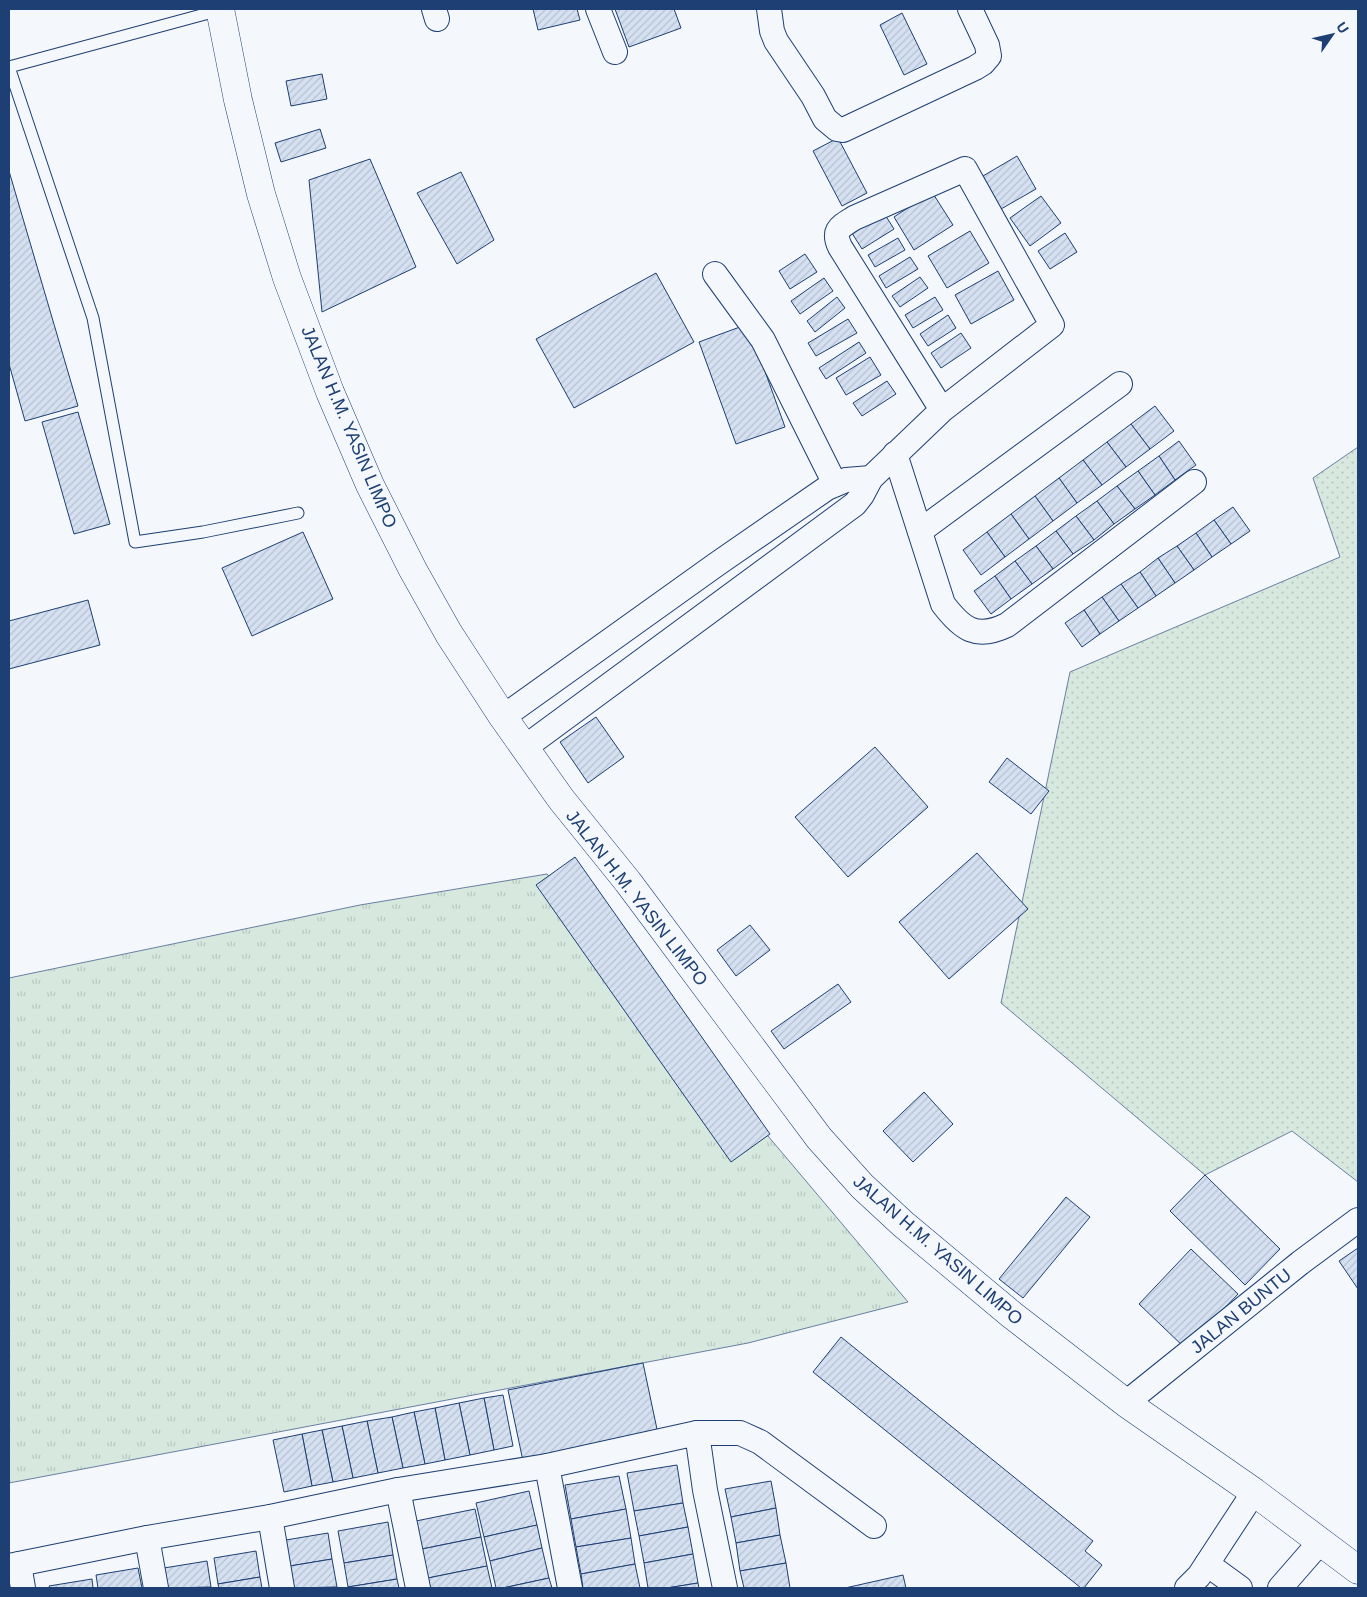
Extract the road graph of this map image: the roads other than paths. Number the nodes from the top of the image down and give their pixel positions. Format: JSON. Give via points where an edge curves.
{"nodes":[{"id":1,"x":220,"y":9,"type":"edge"},
{"id":2,"x":598,"y":9,"type":"edge"},
{"id":3,"x":768,"y":9,"type":"edge"},
{"id":4,"x":970,"y":9,"type":"edge"},
{"id":5,"x":615,"y":52,"type":"dead end"},
{"id":6,"x":9,"y":67,"type":"edge"},
{"id":7,"x":715,"y":274,"type":"dead end"},
{"id":8,"x":1120,"y":384,"type":"dead end"},
{"id":9,"x":942,"y":410,"type":"junction"},
{"id":10,"x":895,"y":454,"type":"junction"},
{"id":11,"x":871,"y":478,"type":"junction"},
{"id":12,"x":1194,"y":482,"type":"dead end"},
{"id":13,"x":835,"y":484,"type":"junction"},
{"id":14,"x":298,"y":513,"type":"dead end"},
{"id":15,"x":920,"y":531,"type":"junction"},
{"id":16,"x":503,"y":717,"type":"junction"},
{"id":17,"x":524,"y":748,"type":"junction"},
{"id":18,"x":1358,"y":1220,"type":"edge"},
{"id":19,"x":1126,"y":1404,"type":"junction"},
{"id":20,"x":697,"y":1433,"type":"junction"},
{"id":21,"x":547,"y":1466,"type":"junction"},
{"id":22,"x":398,"y":1490,"type":"junction"},
{"id":23,"x":1254,"y":1492,"type":"junction"},
{"id":24,"x":270,"y":1517,"type":"junction"},
{"id":25,"x":874,"y":1526,"type":"dead end"},
{"id":26,"x":148,"y":1538,"type":"junction"},
{"id":27,"x":1321,"y":1541,"type":"junction"},
{"id":28,"x":1207,"y":1564,"type":"junction"},
{"id":29,"x":14,"y":1565,"type":"edge"},
{"id":30,"x":1358,"y":1570,"type":"edge"},
{"id":31,"x":23,"y":1588,"type":"edge"},
{"id":32,"x":156,"y":1588,"type":"edge"},
{"id":33,"x":282,"y":1588,"type":"edge"},
{"id":34,"x":418,"y":1588,"type":"edge"},
{"id":35,"x":570,"y":1588,"type":"edge"},
{"id":36,"x":725,"y":1588,"type":"edge"},
{"id":37,"x":1187,"y":1588,"type":"edge"},
{"id":38,"x":1240,"y":1588,"type":"edge"},
{"id":39,"x":1280,"y":1588,"type":"edge"}],
"edges":[{"from":1,"to":6,"type":"lane"},
{"from":1,"to":16,"type":"main road","name":"JALAN H.M. YASIN LIMPO","via":[[261,194],[330,392],[370,485],[412,570]]},
{"from":2,"to":5,"type":"street"},
{"from":3,"to":4,"type":"street","via":[[776,41],[825,119],[843,130],[984,63],[989,56],[987,45]]},
{"from":6,"to":14,"type":"lane","via":[[93,318],[135,542]]},
{"from":7,"to":13,"type":"street","via":[[763,340]]},
{"from":8,"to":15,"type":"street"},
{"from":9,"to":9,"type":"street","via":[[836,238],[843,224],[854,218],[965,169],[1052,325]]},
{"from":9,"to":10,"type":"street"},
{"from":10,"to":11,"type":"street"},
{"from":10,"to":15,"type":"street"},
{"from":11,"to":13,"type":"street"},
{"from":11,"to":17,"type":"street","via":[[855,504]]},
{"from":12,"to":15,"type":"street","via":[[995,631],[978,633],[965,627],[943,604]]},
{"from":13,"to":16,"type":"street","via":[[716,564]]},
{"from":16,"to":17,"type":"main road","name":"JALAN H.M. YASIN LIMPO"},
{"from":17,"to":19,"type":"main road","name":"JALAN H.M. YASIN LIMPO","via":[[819,1138],[856,1180],[903,1224],[1012,1315]]},
{"from":18,"to":19,"type":"street","name":"JALAN BUNTU"},
{"from":19,"to":23,"type":"main road","name":"JALAN H.M. YASIN LIMPO"},
{"from":20,"to":21,"type":"street"},
{"from":20,"to":25,"type":"street","via":[[740,1433],[760,1442]]},
{"from":20,"to":36,"type":"street","via":[[706,1498]]},
{"from":21,"to":22,"type":"street"},
{"from":21,"to":35,"type":"street"},
{"from":22,"to":24,"type":"street"},
{"from":22,"to":34,"type":"street"},
{"from":23,"to":27,"type":"main road","name":"JALAN H.M. YASIN LIMPO"},
{"from":23,"to":28,"type":"street"},
{"from":24,"to":26,"type":"street"},
{"from":24,"to":33,"type":"street"},
{"from":26,"to":29,"type":"street"},
{"from":26,"to":32,"type":"street"},
{"from":27,"to":30,"type":"main road","name":"JALAN H.M. YASIN LIMPO"},
{"from":27,"to":39,"type":"street"},
{"from":28,"to":37,"type":"street"},
{"from":28,"to":38,"type":"street"},
{"from":29,"to":31,"type":"street"}]}
